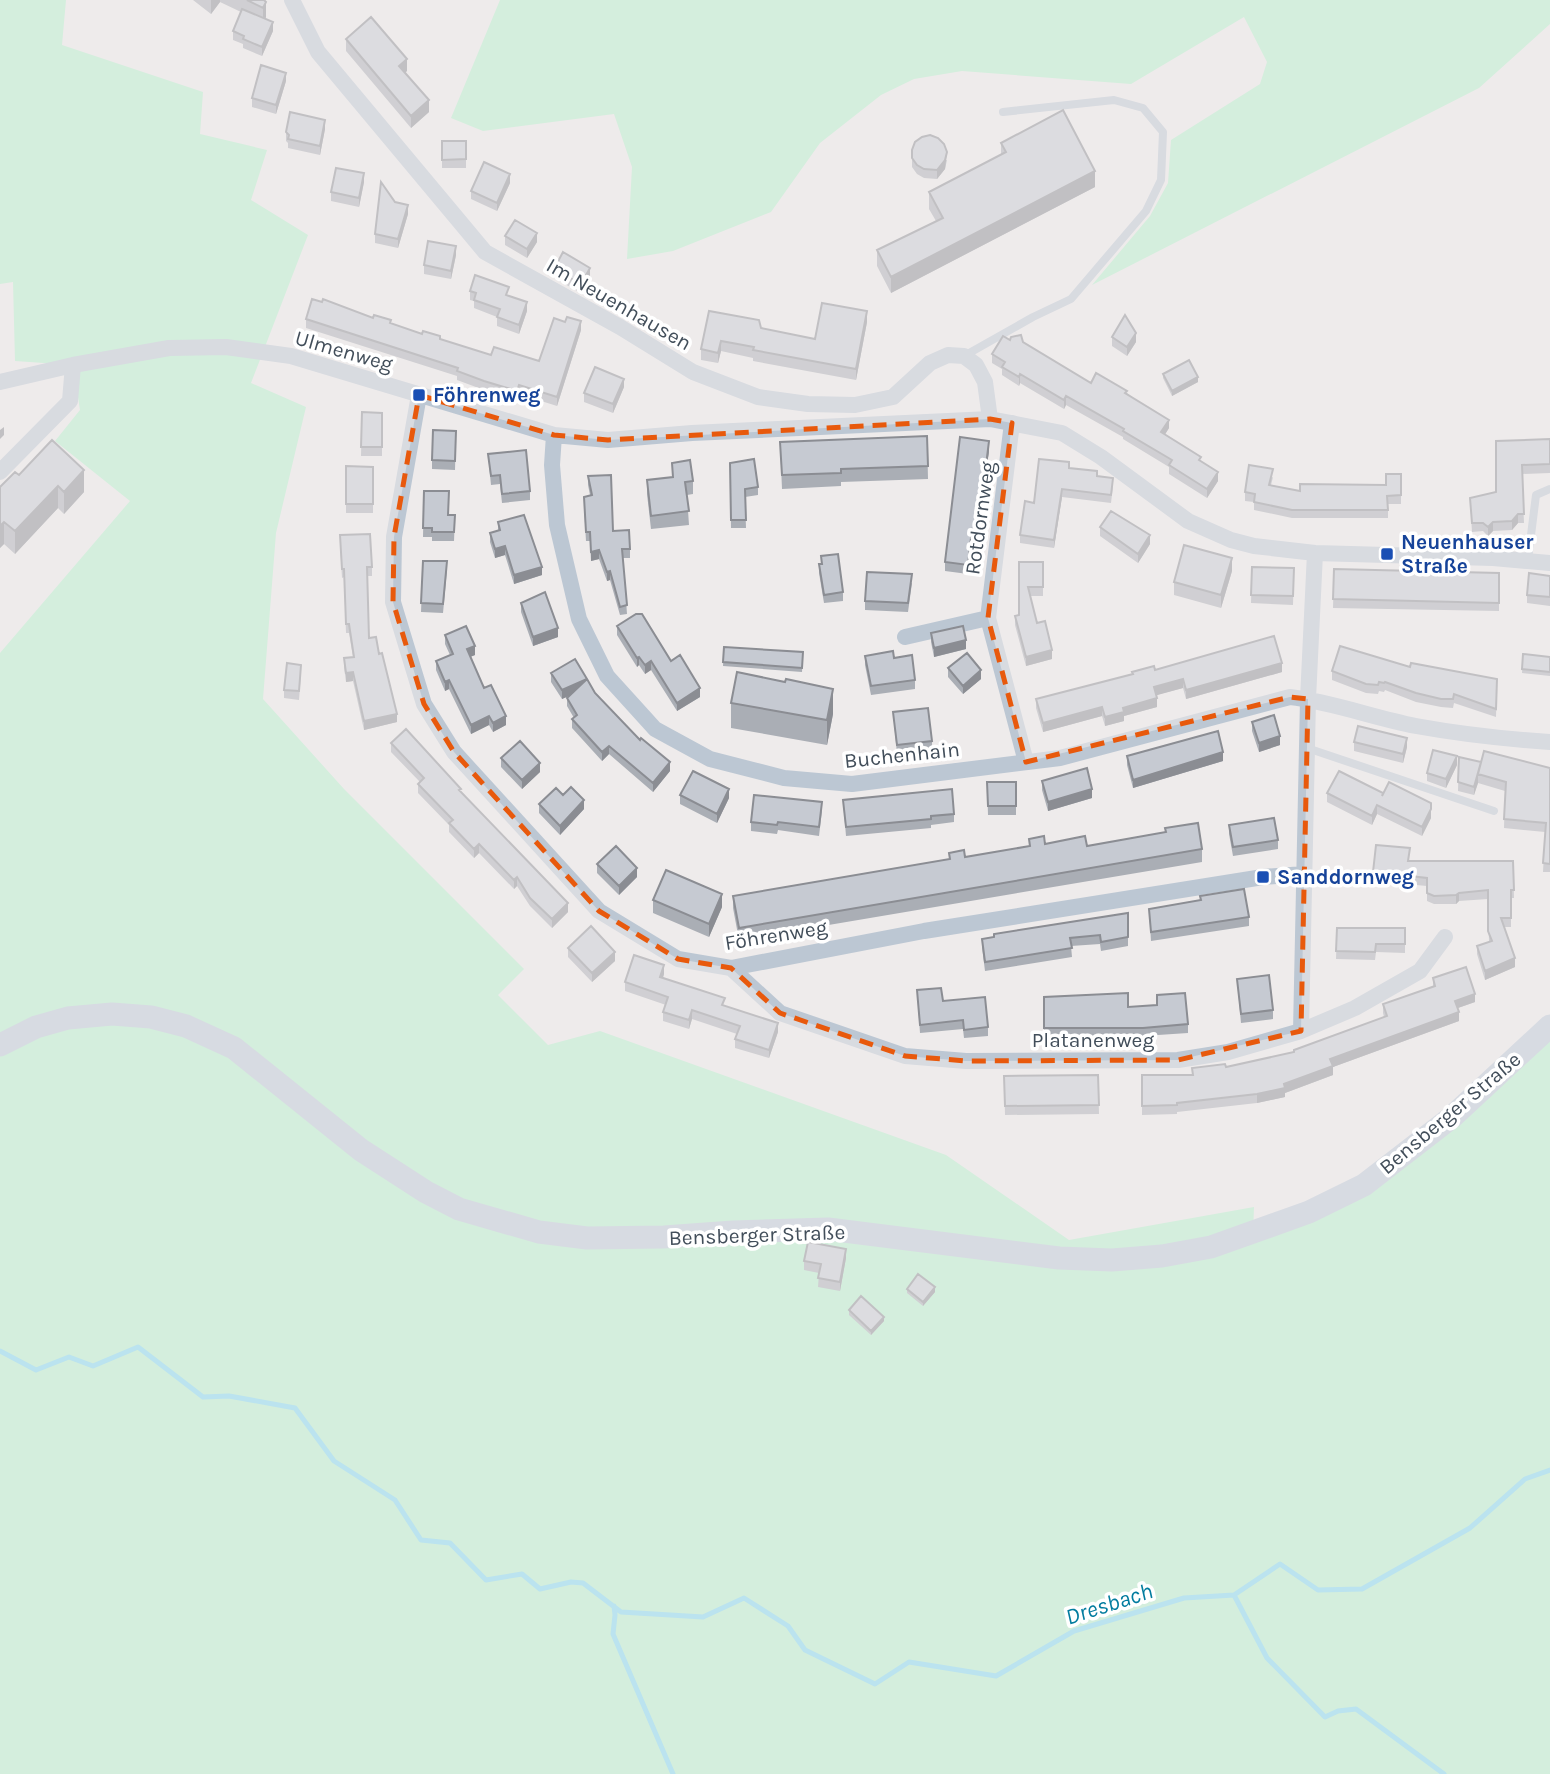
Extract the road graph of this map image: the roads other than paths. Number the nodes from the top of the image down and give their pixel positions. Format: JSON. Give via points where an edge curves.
{"nodes":[{"id":1,"x":292,"y":0,"type":"edge"},
{"id":2,"x":1003,"y":111,"type":"dead end"},
{"id":3,"x":964,"y":356,"type":"junction"},
{"id":4,"x":73,"y":365,"type":"junction"},
{"id":5,"x":0,"y":382,"type":"edge"},
{"id":6,"x":418,"y":396,"type":"junction"},
{"id":7,"x":990,"y":419,"type":"junction"},
{"id":8,"x":1013,"y":423,"type":"junction"},
{"id":9,"x":554,"y":435,"type":"junction"},
{"id":10,"x":0,"y":472,"type":"edge"},
{"id":11,"x":1550,"y":489,"type":"edge"},
{"id":12,"x":1315,"y":553,"type":"junction"},
{"id":13,"x":1528,"y":559,"type":"junction"},
{"id":14,"x":1550,"y":563,"type":"edge"},
{"id":15,"x":988,"y":618,"type":"junction"},
{"id":16,"x":905,"y":637,"type":"dead end"},
{"id":17,"x":1308,"y":699,"type":"junction"},
{"id":18,"x":1550,"y":742,"type":"edge"},
{"id":19,"x":1307,"y":748,"type":"junction"},
{"id":20,"x":1027,"y":762,"type":"junction"},
{"id":21,"x":1494,"y":811,"type":"dead end"},
{"id":22,"x":1304,"y":874,"type":"junction"},
{"id":23,"x":1445,"y":937,"type":"dead end"},
{"id":24,"x":731,"y":968,"type":"junction"},
{"id":25,"x":1550,"y":1026,"type":"edge"},
{"id":26,"x":1301,"y":1031,"type":"junction"},
{"id":27,"x":0,"y":1045,"type":"edge"}],
"edges":[{"from":1,"to":3,"type":"street","name":"Im Neuenhausen","via":[[318,52],[485,252],[693,372],[758,397],[855,405],[893,397],[930,363],[948,355]]},
{"from":2,"to":3,"type":"lane","via":[[1114,100],[1143,107],[1163,132],[1161,180],[1146,211],[1071,299]]},
{"from":3,"to":7,"type":"street","via":[[976,365],[985,382]]},
{"from":4,"to":5,"type":"street","name":"Ulmenweg"},
{"from":4,"to":6,"type":"street","name":"Ulmenweg","via":[[169,348],[226,346],[291,356]]},
{"from":4,"to":10,"type":"street","via":[[70,401]]},
{"from":6,"to":9,"type":"street","name":"Ulmenweg"},
{"from":6,"to":24,"type":"street","name":"Föhrenweg","via":[[394,537],[393,602],[424,704],[454,752],[599,911],[678,959]]},
{"from":7,"to":8,"type":"street"},
{"from":7,"to":9,"type":"street","name":"Ulmenweg","via":[[608,440]]},
{"from":8,"to":12,"type":"street","via":[[1062,433],[1208,531],[1254,546]]},
{"from":8,"to":15,"type":"street","name":"Rotdornweg"},
{"from":9,"to":20,"type":"street","name":"Buchenhain","via":[[557,525],[579,619],[607,676],[655,729],[710,759],[784,778],[852,784]]},
{"from":11,"to":13,"type":"lane","via":[[1536,495]]},
{"from":12,"to":13,"type":"street"},
{"from":12,"to":17,"type":"street"},
{"from":13,"to":14,"type":"street"},
{"from":15,"to":16,"type":"street"},
{"from":15,"to":20,"type":"street","name":"Rotdornweg"},
{"from":17,"to":18,"type":"street","name":"Buchenhain","via":[[1415,726]]},
{"from":17,"to":19,"type":"street"},
{"from":17,"to":20,"type":"street","name":"Buchenhain","via":[[1290,697],[1060,758]]},
{"from":19,"to":21,"type":"lane"},
{"from":19,"to":22,"type":"street"},
{"from":22,"to":24,"type":"street","name":"Föhrenweg","via":[[951,926]]},
{"from":22,"to":26,"type":"street"},
{"from":23,"to":26,"type":"street","name":"Platanenweg","via":[[1420,971],[1355,1008]]},
{"from":24,"to":26,"type":"street","name":"Platanenweg","via":[[780,1013],[905,1056],[966,1061],[1178,1060],[1228,1052]]},
{"from":25,"to":27,"type":"main road","name":"Bensberger Straße","via":[[1452,1117],[1364,1185],[1309,1212],[1211,1247],[1112,1259],[1059,1258],[828,1229],[664,1237],[539,1233],[459,1209],[426,1192],[361,1150],[234,1048],[186,1026],[112,1014],[68,1018]]}]}
